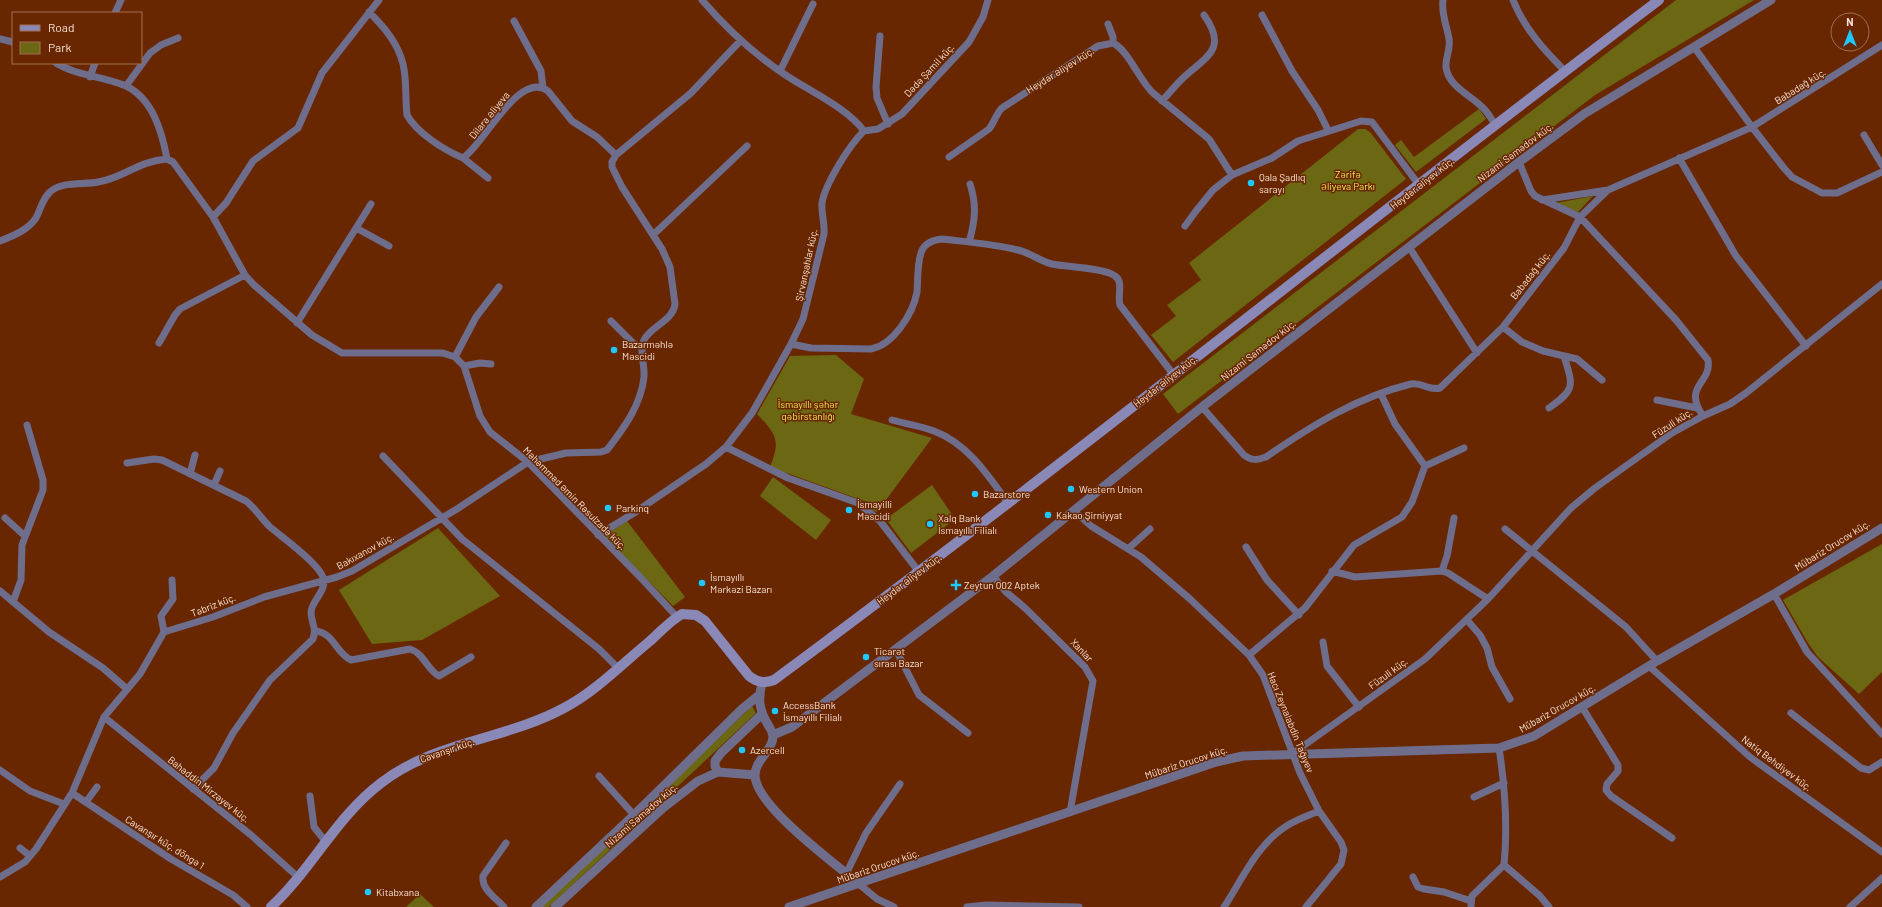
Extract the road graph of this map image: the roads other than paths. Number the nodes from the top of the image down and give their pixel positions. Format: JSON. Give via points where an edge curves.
{"nodes":[{"id":1,"x":120,"y":0,"type":"edge"},
{"id":2,"x":379,"y":0,"type":"edge"},
{"id":3,"x":702,"y":0,"type":"edge"},
{"id":4,"x":988,"y":0,"type":"edge"},
{"id":5,"x":1443,"y":0,"type":"edge"},
{"id":6,"x":1513,"y":0,"type":"edge"},
{"id":7,"x":1659,"y":0,"type":"edge"},
{"id":8,"x":1771,"y":0,"type":"edge"},
{"id":9,"x":813,"y":4,"type":"dead end"},
{"id":10,"x":115,"y":12,"type":"edge"},
{"id":11,"x":369,"y":12,"type":"junction"},
{"id":12,"x":1204,"y":15,"type":"dead end"},
{"id":13,"x":1262,"y":15,"type":"dead end"},
{"id":14,"x":514,"y":21,"type":"dead end"},
{"id":15,"x":1108,"y":24,"type":"dead end"},
{"id":16,"x":880,"y":36,"type":"dead end"},
{"id":17,"x":178,"y":38,"type":"dead end"},
{"id":18,"x":0,"y":39,"type":"edge"},
{"id":19,"x":741,"y":40,"type":"junction"},
{"id":20,"x":12,"y":42,"type":"edge"},
{"id":21,"x":1113,"y":43,"type":"junction"},
{"id":22,"x":1882,"y":46,"type":"edge"},
{"id":23,"x":1694,"y":47,"type":"junction"},
{"id":24,"x":58,"y":64,"type":"edge"},
{"id":25,"x":95,"y":64,"type":"edge"},
{"id":26,"x":780,"y":71,"type":"junction"},
{"id":27,"x":1565,"y":71,"type":"junction"},
{"id":28,"x":90,"y":77,"type":"junction"},
{"id":29,"x":126,"y":86,"type":"junction"},
{"id":30,"x":543,"y":88,"type":"junction"},
{"id":31,"x":1162,"y":101,"type":"junction"},
{"id":32,"x":888,"y":124,"type":"junction"},
{"id":33,"x":1495,"y":124,"type":"junction"},
{"id":34,"x":1752,"y":127,"type":"junction"},
{"id":35,"x":1328,"y":130,"type":"junction"},
{"id":36,"x":864,"y":131,"type":"junction"},
{"id":37,"x":1864,"y":135,"type":"dead end"},
{"id":38,"x":747,"y":146,"type":"dead end"},
{"id":39,"x":616,"y":156,"type":"junction"},
{"id":40,"x":949,"y":157,"type":"dead end"},
{"id":41,"x":167,"y":158,"type":"junction"},
{"id":42,"x":463,"y":158,"type":"junction"},
{"id":43,"x":1679,"y":158,"type":"junction"},
{"id":44,"x":1519,"y":162,"type":"junction"},
{"id":45,"x":1882,"y":166,"type":"edge"},
{"id":46,"x":1882,"y":172,"type":"edge"},
{"id":47,"x":1232,"y":175,"type":"junction"},
{"id":48,"x":488,"y":178,"type":"dead end"},
{"id":49,"x":970,"y":184,"type":"dead end"},
{"id":50,"x":1419,"y":185,"type":"junction"},
{"id":51,"x":1608,"y":190,"type":"junction"},
{"id":52,"x":1541,"y":200,"type":"junction"},
{"id":53,"x":371,"y":204,"type":"dead end"},
{"id":54,"x":213,"y":217,"type":"junction"},
{"id":55,"x":1580,"y":218,"type":"junction"},
{"id":56,"x":1185,"y":226,"type":"dead end"},
{"id":57,"x":358,"y":228,"type":"junction"},
{"id":58,"x":653,"y":235,"type":"junction"},
{"id":59,"x":0,"y":241,"type":"edge"},
{"id":60,"x":969,"y":242,"type":"junction"},
{"id":61,"x":389,"y":246,"type":"dead end"},
{"id":62,"x":1409,"y":247,"type":"junction"},
{"id":63,"x":245,"y":274,"type":"junction"},
{"id":64,"x":1882,"y":284,"type":"edge"},
{"id":65,"x":499,"y":287,"type":"dead end"},
{"id":66,"x":611,"y":321,"type":"dead end"},
{"id":67,"x":296,"y":323,"type":"junction"},
{"id":68,"x":1503,"y":327,"type":"junction"},
{"id":69,"x":159,"y":343,"type":"dead end"},
{"id":70,"x":791,"y":344,"type":"junction"},
{"id":71,"x":1806,"y":346,"type":"junction"},
{"id":72,"x":642,"y":348,"type":"junction"},
{"id":73,"x":1478,"y":353,"type":"junction"},
{"id":74,"x":1564,"y":356,"type":"junction"},
{"id":75,"x":455,"y":357,"type":"junction"},
{"id":76,"x":491,"y":364,"type":"dead end"},
{"id":77,"x":464,"y":366,"type":"junction"},
{"id":78,"x":1173,"y":374,"type":"junction"},
{"id":79,"x":1602,"y":380,"type":"dead end"},
{"id":80,"x":1381,"y":394,"type":"junction"},
{"id":81,"x":1657,"y":400,"type":"dead end"},
{"id":82,"x":1202,"y":407,"type":"junction"},
{"id":83,"x":1549,"y":408,"type":"dead end"},
{"id":84,"x":1697,"y":408,"type":"junction"},
{"id":85,"x":1703,"y":416,"type":"junction"},
{"id":86,"x":892,"y":420,"type":"dead end"},
{"id":87,"x":27,"y":424,"type":"dead end"},
{"id":88,"x":726,"y":447,"type":"junction"},
{"id":89,"x":1464,"y":448,"type":"dead end"},
{"id":90,"x":195,"y":455,"type":"dead end"},
{"id":91,"x":383,"y":456,"type":"dead end"},
{"id":92,"x":528,"y":462,"type":"junction"},
{"id":93,"x":127,"y":463,"type":"dead end"},
{"id":94,"x":1425,"y":466,"type":"junction"},
{"id":95,"x":220,"y":471,"type":"dead end"},
{"id":96,"x":190,"y":474,"type":"junction"},
{"id":97,"x":214,"y":485,"type":"junction"},
{"id":98,"x":1008,"y":503,"type":"junction"},
{"id":99,"x":1074,"y":511,"type":"junction"},
{"id":100,"x":5,"y":518,"type":"dead end"},
{"id":101,"x":442,"y":518,"type":"junction"},
{"id":102,"x":1454,"y":518,"type":"dead end"},
{"id":103,"x":1882,"y":528,"type":"edge"},
{"id":104,"x":1150,"y":529,"type":"dead end"},
{"id":105,"x":1505,"y":529,"type":"dead end"},
{"id":106,"x":598,"y":535,"type":"junction"},
{"id":107,"x":25,"y":536,"type":"junction"},
{"id":108,"x":1246,"y":547,"type":"dead end"},
{"id":109,"x":1129,"y":548,"type":"junction"},
{"id":110,"x":1532,"y":551,"type":"junction"},
{"id":111,"x":1332,"y":571,"type":"junction"},
{"id":112,"x":1442,"y":571,"type":"junction"},
{"id":113,"x":919,"y":572,"type":"junction"},
{"id":114,"x":993,"y":576,"type":"junction"},
{"id":115,"x":172,"y":580,"type":"dead end"},
{"id":116,"x":324,"y":581,"type":"junction"},
{"id":117,"x":0,"y":591,"type":"edge"},
{"id":118,"x":1774,"y":594,"type":"junction"},
{"id":119,"x":1488,"y":599,"type":"junction"},
{"id":120,"x":13,"y":602,"type":"junction"},
{"id":121,"x":1299,"y":615,"type":"junction"},
{"id":122,"x":677,"y":617,"type":"junction"},
{"id":123,"x":1467,"y":620,"type":"junction"},
{"id":124,"x":315,"y":631,"type":"junction"},
{"id":125,"x":164,"y":632,"type":"junction"},
{"id":126,"x":1324,"y":642,"type":"dead end"},
{"id":127,"x":896,"y":650,"type":"junction"},
{"id":128,"x":1249,"y":655,"type":"junction"},
{"id":129,"x":471,"y":657,"type":"dead end"},
{"id":130,"x":1653,"y":663,"type":"junction"},
{"id":131,"x":618,"y":668,"type":"junction"},
{"id":132,"x":762,"y":683,"type":"junction"},
{"id":133,"x":127,"y":689,"type":"junction"},
{"id":134,"x":759,"y":695,"type":"junction"},
{"id":135,"x":1510,"y":699,"type":"dead end"},
{"id":136,"x":1359,"y":707,"type":"junction"},
{"id":137,"x":1582,"y":707,"type":"junction"},
{"id":138,"x":1790,"y":712,"type":"dead end"},
{"id":139,"x":762,"y":714,"type":"junction"},
{"id":140,"x":104,"y":717,"type":"junction"},
{"id":141,"x":968,"y":733,"type":"dead end"},
{"id":142,"x":1882,"y":734,"type":"edge"},
{"id":143,"x":773,"y":735,"type":"junction"},
{"id":144,"x":1499,"y":748,"type":"junction"},
{"id":145,"x":1292,"y":754,"type":"junction"},
{"id":146,"x":1882,"y":762,"type":"edge"},
{"id":147,"x":718,"y":772,"type":"junction"},
{"id":148,"x":1,"y":773,"type":"edge"},
{"id":149,"x":755,"y":775,"type":"junction"},
{"id":150,"x":599,"y":776,"type":"dead end"},
{"id":151,"x":1504,"y":783,"type":"junction"},
{"id":152,"x":900,"y":784,"type":"dead end"},
{"id":153,"x":97,"y":787,"type":"dead end"},
{"id":154,"x":193,"y":789,"type":"junction"},
{"id":155,"x":72,"y":794,"type":"junction"},
{"id":156,"x":310,"y":796,"type":"dead end"},
{"id":157,"x":1474,"y":797,"type":"dead end"},
{"id":158,"x":86,"y":802,"type":"junction"},
{"id":159,"x":64,"y":804,"type":"junction"},
{"id":160,"x":1319,"y":811,"type":"junction"},
{"id":161,"x":1070,"y":812,"type":"junction"},
{"id":162,"x":634,"y":815,"type":"junction"},
{"id":163,"x":1672,"y":838,"type":"dead end"},
{"id":164,"x":326,"y":842,"type":"junction"},
{"id":165,"x":506,"y":843,"type":"dead end"},
{"id":166,"x":20,"y":848,"type":"dead end"},
{"id":167,"x":1882,"y":852,"type":"edge"},
{"id":168,"x":30,"y":856,"type":"junction"},
{"id":169,"x":1504,"y":865,"type":"junction"},
{"id":170,"x":846,"y":874,"type":"junction"},
{"id":171,"x":0,"y":877,"type":"edge"},
{"id":172,"x":1413,"y":877,"type":"dead end"},
{"id":173,"x":299,"y":878,"type":"junction"},
{"id":174,"x":1882,"y":878,"type":"edge"},
{"id":175,"x":859,"y":884,"type":"junction"},
{"id":176,"x":1471,"y":904,"type":"edge"},
{"id":177,"x":248,"y":907,"type":"edge"},
{"id":178,"x":271,"y":907,"type":"edge"},
{"id":179,"x":504,"y":907,"type":"edge"},
{"id":180,"x":536,"y":907,"type":"edge"},
{"id":181,"x":556,"y":907,"type":"edge"},
{"id":182,"x":789,"y":907,"type":"edge"},
{"id":183,"x":894,"y":907,"type":"edge"},
{"id":184,"x":967,"y":907,"type":"edge"},
{"id":185,"x":1079,"y":907,"type":"edge"},
{"id":186,"x":1224,"y":907,"type":"edge"},
{"id":187,"x":1306,"y":907,"type":"edge"},
{"id":188,"x":1549,"y":907,"type":"edge"},
{"id":189,"x":1850,"y":907,"type":"edge"}],
"edges":[{"from":1,"to":10,"type":"street"},
{"from":2,"to":11,"type":"street"},
{"from":3,"to":19,"type":"street"},
{"from":4,"to":32,"type":"street","name":"Dədə Şamil küç.","via":[[983,17],[969,42],[902,114]]},
{"from":5,"to":33,"type":"street","via":[[1450,49],[1445,65],[1447,72],[1462,91],[1484,109]]},
{"from":6,"to":27,"type":"street","via":[[1521,19],[1535,39]]},
{"from":7,"to":27,"type":"main road","name":"Heydər Əliyev küç."},
{"from":8,"to":23,"type":"street","name":"Nizami Səmədov küç."},
{"from":9,"to":26,"type":"street"},
{"from":11,"to":42,"type":"street","via":[[399,52],[403,65],[407,114],[411,121],[446,151]]},
{"from":11,"to":54,"type":"street","via":[[322,73],[298,128],[253,161],[226,203]]},
{"from":12,"to":31,"type":"street","via":[[1213,28],[1215,41],[1210,56],[1183,78]]},
{"from":13,"to":35,"type":"street"},
{"from":14,"to":30,"type":"street","via":[[541,71]]},
{"from":15,"to":21,"type":"street"},
{"from":16,"to":32,"type":"street","via":[[877,98]]},
{"from":17,"to":29,"type":"street","via":[[160,45],[150,53]]},
{"from":18,"to":20,"type":"street"},
{"from":19,"to":26,"type":"street"},
{"from":19,"to":39,"type":"street","via":[[691,93]]},
{"from":21,"to":31,"type":"street","via":[[1122,49],[1145,85]]},
{"from":21,"to":40,"type":"street","name":"Heydər Əliyev küç.","via":[[1098,46],[1002,108],[988,129]]},
{"from":22,"to":34,"type":"street","name":"Babadağ küç."},
{"from":23,"to":34,"type":"street"},
{"from":23,"to":44,"type":"street","name":"Nizami Səmədov küç.","via":[[1584,114]]},
{"from":24,"to":28,"type":"street"},
{"from":25,"to":28,"type":"street"},
{"from":26,"to":36,"type":"street","via":[[850,116]]},
{"from":27,"to":33,"type":"main road","name":"Heydər Əliyev küç."},
{"from":28,"to":29,"type":"street"},
{"from":29,"to":41,"type":"street","via":[[141,97],[156,119],[163,135]]},
{"from":30,"to":39,"type":"street","via":[[572,121],[597,137]]},
{"from":30,"to":42,"type":"street","name":"Dilarə Əliyeva","via":[[534,88],[518,94],[472,152]]},
{"from":31,"to":47,"type":"street","via":[[1209,139]]},
{"from":32,"to":36,"type":"street","name":"Dədə Şamil küç.","via":[[878,130]]},
{"from":33,"to":50,"type":"main road","name":"Heydər Əliyev küç."},
{"from":34,"to":43,"type":"street","name":"Babadağ küç."},
{"from":34,"to":46,"type":"street","via":[[1792,177],[1822,193],[1837,193]]},
{"from":35,"to":47,"type":"street","via":[[1298,141],[1272,158]]},
{"from":35,"to":50,"type":"street","via":[[1361,121],[1372,122]]},
{"from":36,"to":70,"type":"street","name":"Şirvanşahlar küç.","via":[[848,150],[825,194],[822,206],[824,234],[803,319]]},
{"from":37,"to":45,"type":"street"},
{"from":38,"to":58,"type":"street"},
{"from":39,"to":58,"type":"street","via":[[612,167]]},
{"from":41,"to":54,"type":"street","via":[[173,162]]},
{"from":41,"to":59,"type":"street","via":[[145,162],[113,178],[98,182],[61,186],[51,191],[42,202],[31,224],[18,234]]},
{"from":42,"to":48,"type":"street"},
{"from":43,"to":51,"type":"street","name":"Babadağ küç."},
{"from":43,"to":71,"type":"street","via":[[1736,256]]},
{"from":44,"to":52,"type":"street","via":[[1531,191]]},
{"from":44,"to":62,"type":"street","name":"Nizami Səmədov küç."},
{"from":47,"to":56,"type":"street","via":[[1213,190]]},
{"from":49,"to":60,"type":"street","via":[[975,198],[975,222]]},
{"from":50,"to":78,"type":"main road","name":"Heydər Əliyev küç."},
{"from":51,"to":52,"type":"street"},
{"from":51,"to":55,"type":"street","name":"Babadağ küç."},
{"from":52,"to":55,"type":"street"},
{"from":53,"to":57,"type":"street"},
{"from":54,"to":63,"type":"street"},
{"from":55,"to":68,"type":"street","name":"Babadağ küç.","via":[[1564,248]]},
{"from":55,"to":84,"type":"street","via":[[1676,320],[1708,360],[1707,373],[1696,388]]},
{"from":57,"to":61,"type":"street"},
{"from":57,"to":67,"type":"street"},
{"from":58,"to":72,"type":"street","via":[[670,266],[675,309],[645,338]]},
{"from":60,"to":70,"type":"street","via":[[942,239],[927,244],[921,252],[914,302],[892,340],[879,348],[811,348]]},
{"from":60,"to":78,"type":"street","via":[[1016,250],[1051,264],[1104,271],[1115,275],[1119,284],[1120,305]]},
{"from":62,"to":73,"type":"street"},
{"from":62,"to":82,"type":"street","name":"Nizami Səmədov küç."},
{"from":63,"to":67,"type":"street"},
{"from":63,"to":69,"type":"street","via":[[180,309]]},
{"from":64,"to":71,"type":"street","name":"Füzuli küç."},
{"from":65,"to":75,"type":"street","via":[[479,312]]},
{"from":66,"to":72,"type":"street","via":[[634,344]]},
{"from":67,"to":75,"type":"street","via":[[342,353],[443,353]]},
{"from":68,"to":73,"type":"street","name":"Babadağ küç."},
{"from":68,"to":74,"type":"street","via":[[1522,342]]},
{"from":70,"to":88,"type":"street","name":"Şirvanşahlar küç.","via":[[752,412]]},
{"from":71,"to":85,"type":"street","name":"Füzuli küç.","via":[[1730,404]]},
{"from":72,"to":92,"type":"street","name":"Bakıxanov küç.","via":[[644,376],[640,396],[631,416],[607,450],[566,453]]},
{"from":73,"to":80,"type":"street","name":"Babadağ küç.","via":[[1440,388],[1435,390],[1414,384]]},
{"from":74,"to":79,"type":"street","via":[[1577,359]]},
{"from":74,"to":83,"type":"street","via":[[1571,378],[1570,391]]},
{"from":75,"to":77,"type":"street","name":"Məhəmməd Əmin Rəsulzadə küç."},
{"from":76,"to":77,"type":"street","via":[[480,362]]},
{"from":77,"to":92,"type":"street","name":"Məhəmməd Əmin Rəsulzadə küç.","via":[[484,424],[496,439]]},
{"from":78,"to":98,"type":"main road","name":"Heydər Əliyev küç."},
{"from":80,"to":82,"type":"street","name":"Babadağ küç.","via":[[1330,415],[1266,457],[1257,460],[1244,455]]},
{"from":80,"to":94,"type":"street","via":[[1395,424]]},
{"from":81,"to":84,"type":"street"},
{"from":82,"to":99,"type":"street","name":"Nizami Səmədov küç."},
{"from":84,"to":85,"type":"street"},
{"from":85,"to":110,"type":"street","name":"Füzuli küç.","via":[[1672,433],[1595,488],[1571,508]]},
{"from":86,"to":98,"type":"street","via":[[934,431],[953,440],[980,464]]},
{"from":87,"to":107,"type":"street","via":[[43,480],[43,490]]},
{"from":88,"to":106,"type":"street","name":"Şirvanşahlar küç.","via":[[634,514]]},
{"from":88,"to":113,"type":"street","via":[[788,478],[858,504],[880,521]]},
{"from":89,"to":94,"type":"street"},
{"from":90,"to":96,"type":"street"},
{"from":91,"to":101,"type":"street"},
{"from":92,"to":101,"type":"street","name":"Bakıxanov küç."},
{"from":92,"to":106,"type":"street","name":"Məhəmməd Əmin Rəsulzadə küç."},
{"from":93,"to":96,"type":"street","via":[[162,460]]},
{"from":94,"to":111,"type":"street","via":[[1408,511],[1393,523],[1354,545]]},
{"from":95,"to":97,"type":"street"},
{"from":96,"to":97,"type":"street"},
{"from":97,"to":116,"type":"street","via":[[246,501],[316,566]]},
{"from":98,"to":113,"type":"main road","name":"Heydər Əliyev küç."},
{"from":99,"to":109,"type":"street","name":"Hacı Zeynalabdin Tağıyev","via":[[1091,526]]},
{"from":99,"to":114,"type":"street","name":"Nizami Səmədov küç."},
{"from":100,"to":107,"type":"street"},
{"from":101,"to":116,"type":"street","name":"Bakıxanov küç.","via":[[352,571]]},
{"from":101,"to":131,"type":"street","via":[[472,548],[599,649]]},
{"from":102,"to":112,"type":"street"},
{"from":103,"to":118,"type":"street","name":"Mübariz Orucov küç."},
{"from":104,"to":109,"type":"street"},
{"from":105,"to":110,"type":"street"},
{"from":106,"to":122,"type":"street","name":"Məhəmməd Əmin Rəsulzadə küç."},
{"from":107,"to":120,"type":"street","via":[[22,545],[21,580]]},
{"from":108,"to":121,"type":"street","via":[[1267,580]]},
{"from":109,"to":128,"type":"street","name":"Hacı Zeynalabdin Tağıyev","via":[[1190,599]]},
{"from":110,"to":119,"type":"street","name":"Füzuli küç."},
{"from":110,"to":130,"type":"street","via":[[1626,627]]},
{"from":111,"to":112,"type":"street","via":[[1355,577]]},
{"from":111,"to":121,"type":"street"},
{"from":112,"to":119,"type":"street"},
{"from":113,"to":132,"type":"main road","name":"Heydər Əliyev küç.","via":[[774,680]]},
{"from":114,"to":127,"type":"street","name":"Nizami Səmədov küç."},
{"from":114,"to":161,"type":"street","name":"Xanlar","via":[[1006,592],[1085,667],[1092,681]]},
{"from":115,"to":125,"type":"street","via":[[173,598],[161,616]]},
{"from":116,"to":124,"type":"street","via":[[323,589],[312,606]]},
{"from":116,"to":125,"type":"street","name":"Təbriz küç.","via":[[264,597],[213,617]]},
{"from":117,"to":120,"type":"street"},
{"from":118,"to":130,"type":"street","name":"Mübariz Orucov küç."},
{"from":118,"to":142,"type":"street","via":[[1807,652]]},
{"from":119,"to":123,"type":"street","name":"Füzuli küç."},
{"from":120,"to":133,"type":"street","via":[[49,632],[112,675]]},
{"from":121,"to":128,"type":"street"},
{"from":122,"to":131,"type":"main road","name":"Cavanşır küç."},
{"from":122,"to":132,"type":"main road","name":"Cavanşır küç.","via":[[691,613],[705,621],[749,676]]},
{"from":123,"to":135,"type":"street","via":[[1480,635],[1492,667]]},
{"from":123,"to":136,"type":"street","name":"Füzuli küç.","via":[[1425,659]]},
{"from":124,"to":129,"type":"street","via":[[322,631],[330,637],[346,658],[351,660],[410,649],[417,651],[433,673],[440,676]]},
{"from":124,"to":154,"type":"street","via":[[308,645],[270,680],[233,733],[214,768]]},
{"from":125,"to":133,"type":"street","via":[[140,674]]},
{"from":126,"to":136,"type":"street","via":[[1327,666]]},
{"from":127,"to":141,"type":"street","via":[[919,695]]},
{"from":127,"to":143,"type":"street","name":"Nizami Səmədov küç.","via":[[792,727]]},
{"from":128,"to":145,"type":"street","name":"Hacı Zeynalabdin Tağıyev","via":[[1268,686]]},
{"from":130,"to":137,"type":"street","name":"Mübariz Orucov küç."},
{"from":130,"to":167,"type":"street","name":"Natiq Behdiyev küç.","via":[[1750,757]]},
{"from":131,"to":164,"type":"main road","name":"Cavanşır küç.","via":[[586,695],[552,714],[520,727],[435,752],[398,771],[362,800]]},
{"from":132,"to":134,"type":"street"},
{"from":133,"to":140,"type":"street"},
{"from":134,"to":139,"type":"street","via":[[758,702]]},
{"from":134,"to":162,"type":"street"},
{"from":136,"to":145,"type":"street","name":"Füzuli küç."},
{"from":137,"to":144,"type":"street","name":"Mübariz Orucov küç.","via":[[1534,736]]},
{"from":137,"to":163,"type":"street","via":[[1618,765],[1618,771],[1607,784],[1606,790]]},
{"from":138,"to":146,"type":"street","via":[[1861,768],[1869,770]]},
{"from":139,"to":143,"type":"street"},
{"from":139,"to":147,"type":"street","via":[[718,756],[715,766]]},
{"from":140,"to":154,"type":"street","name":"Bahəddin Mirzəyev küç."},
{"from":140,"to":155,"type":"street"},
{"from":143,"to":149,"type":"street","via":[[771,744],[759,761]]},
{"from":144,"to":145,"type":"street","name":"Mübariz Orucov küç."},
{"from":144,"to":151,"type":"street"},
{"from":145,"to":160,"type":"street","name":"Hacı Zeynalabdin Tağıyev"},
{"from":145,"to":161,"type":"street","name":"Mübariz Orucov küç.","via":[[1243,756],[1216,762]]},
{"from":147,"to":149,"type":"street","name":"Nizami Səmədov küç."},
{"from":147,"to":181,"type":"street","name":"Nizami Səmədov küç.","via":[[698,780],[663,808]]},
{"from":148,"to":159,"type":"street","via":[[30,791]]},
{"from":149,"to":170,"type":"street","via":[[762,793],[785,821]]},
{"from":150,"to":162,"type":"street"},
{"from":151,"to":157,"type":"street"},
{"from":151,"to":169,"type":"street","via":[[1507,840]]},
{"from":152,"to":170,"type":"street","via":[[866,833]]},
{"from":153,"to":158,"type":"street"},
{"from":154,"to":173,"type":"street","name":"Bahəddin Mirzəyev küç.","via":[[256,839]]},
{"from":155,"to":158,"type":"street","name":"Cavanşır küç. döngə 1"},
{"from":155,"to":159,"type":"street"},
{"from":156,"to":164,"type":"street","via":[[314,827]]},
{"from":158,"to":177,"type":"street","name":"Cavanşır küç. döngə 1","via":[[171,859],[233,894]]},
{"from":159,"to":168,"type":"street"},
{"from":160,"to":186,"type":"street","via":[[1288,825],[1259,851]]},
{"from":160,"to":187,"type":"street","name":"Hacı Zeynalabdin Tağıyev","via":[[1341,842],[1344,858]]},
{"from":161,"to":175,"type":"street","name":"Mübariz Orucov küç."},
{"from":162,"to":180,"type":"street"},
{"from":164,"to":173,"type":"main road","name":"Cavanşır küç."},
{"from":165,"to":179,"type":"street","via":[[482,882]]},
{"from":166,"to":168,"type":"street"},
{"from":168,"to":171,"type":"street","via":[[17,868]]},
{"from":169,"to":176,"type":"street","via":[[1477,890]]},
{"from":169,"to":188,"type":"street"},
{"from":170,"to":175,"type":"street"},
{"from":172,"to":176,"type":"street","via":[[1418,887],[1444,892]]},
{"from":173,"to":178,"type":"main road","name":"Cavanşır küç."},
{"from":174,"to":189,"type":"street"},
{"from":175,"to":182,"type":"street","name":"Mübariz Orucov küç."},
{"from":175,"to":183,"type":"street","via":[[877,899]]},
{"from":184,"to":185,"type":"street"}]}
